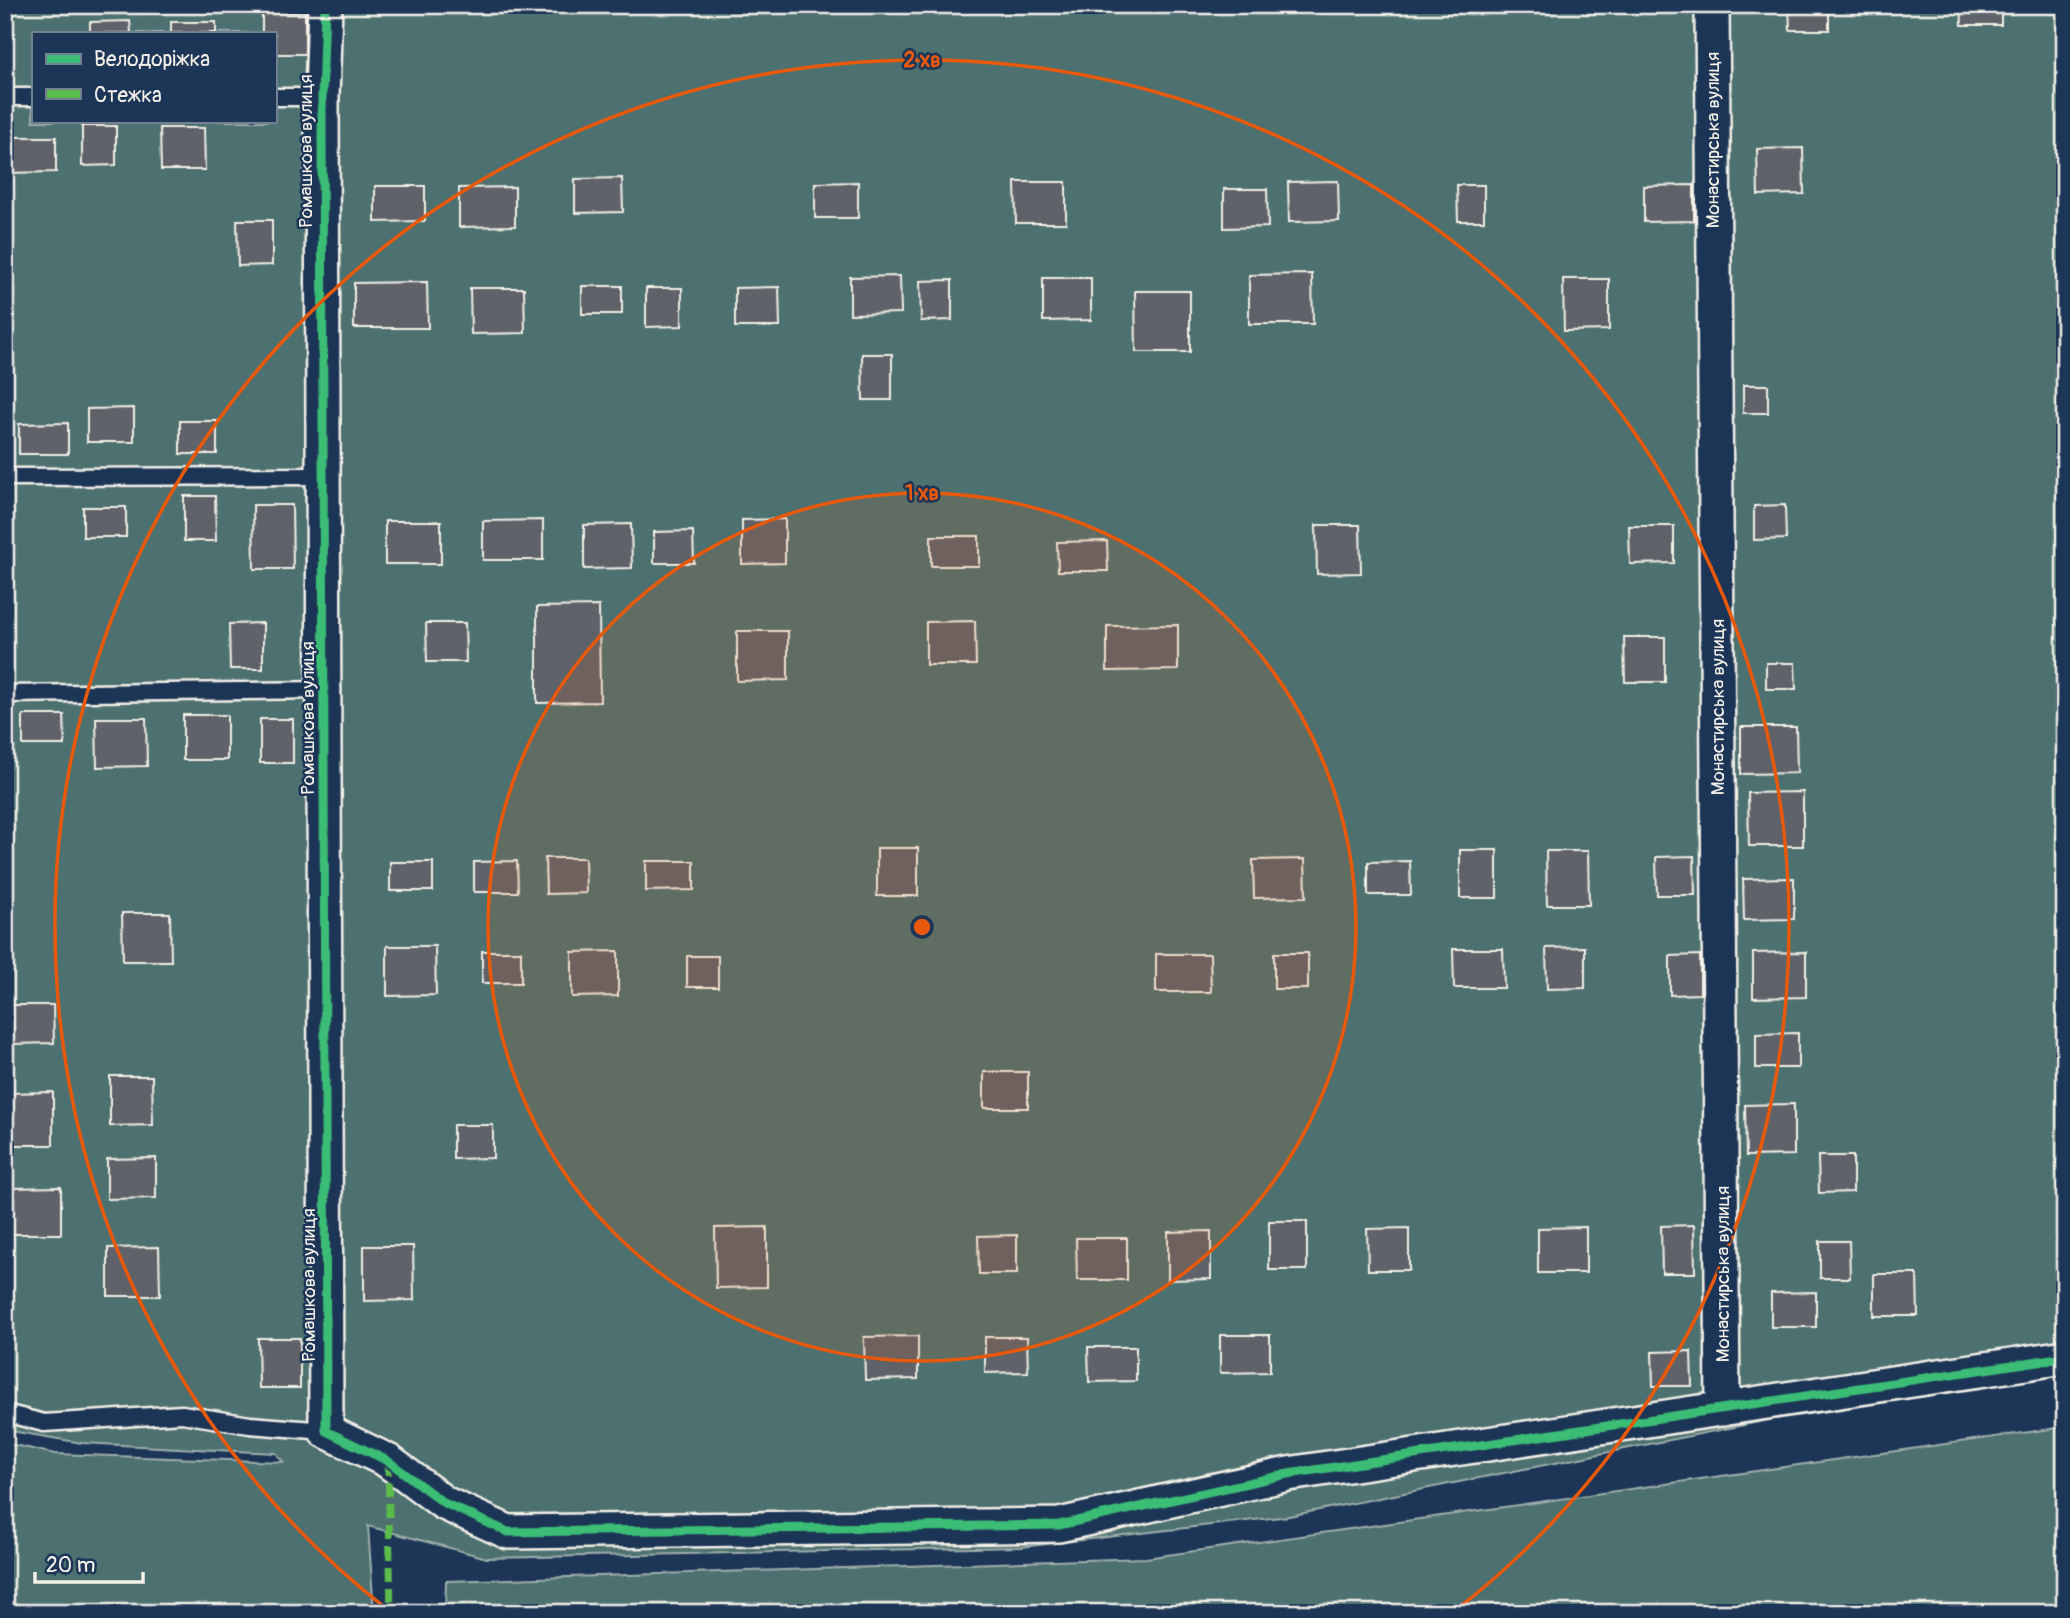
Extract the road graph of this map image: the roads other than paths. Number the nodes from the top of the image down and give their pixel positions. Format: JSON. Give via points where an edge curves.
{"nodes":[{"id":1,"x":325,"y":5,"type":"edge"},
{"id":2,"x":1712,"y":5,"type":"edge"},
{"id":3,"x":5,"y":97,"type":"edge"},
{"id":4,"x":32,"y":97,"type":"edge"},
{"id":5,"x":276,"y":97,"type":"edge"},
{"id":6,"x":322,"y":97,"type":"junction"},
{"id":7,"x":323,"y":476,"type":"junction"},
{"id":8,"x":5,"y":477,"type":"edge"},
{"id":9,"x":324,"y":690,"type":"junction"},
{"id":10,"x":5,"y":694,"type":"edge"},
{"id":11,"x":2065,"y":1357,"type":"edge"},
{"id":12,"x":1723,"y":1409,"type":"junction"},
{"id":13,"x":5,"y":1413,"type":"edge"},
{"id":14,"x":326,"y":1431,"type":"junction"}],
"edges":[{"from":1,"to":6,"type":"street","name":"Ромашкова вулиця"},
{"from":2,"to":12,"type":"street","name":"Монастирська вулиця"},
{"from":3,"to":4,"type":"lane"},
{"from":5,"to":6,"type":"lane"},
{"from":6,"to":7,"type":"street","name":"Ромашкова вулиця"},
{"from":7,"to":8,"type":"lane"},
{"from":7,"to":9,"type":"street","name":"Ромашкова вулиця"},
{"from":9,"to":10,"type":"lane"},
{"from":9,"to":14,"type":"street","name":"Ромашкова вулиця"},
{"from":11,"to":12,"type":"street"},
{"from":12,"to":14,"type":"street","via":[[1288,1474],[1059,1525],[508,1532],[444,1503],[388,1461]]},
{"from":13,"to":14,"type":"lane","via":[[44,1423],[182,1414]]}]}
